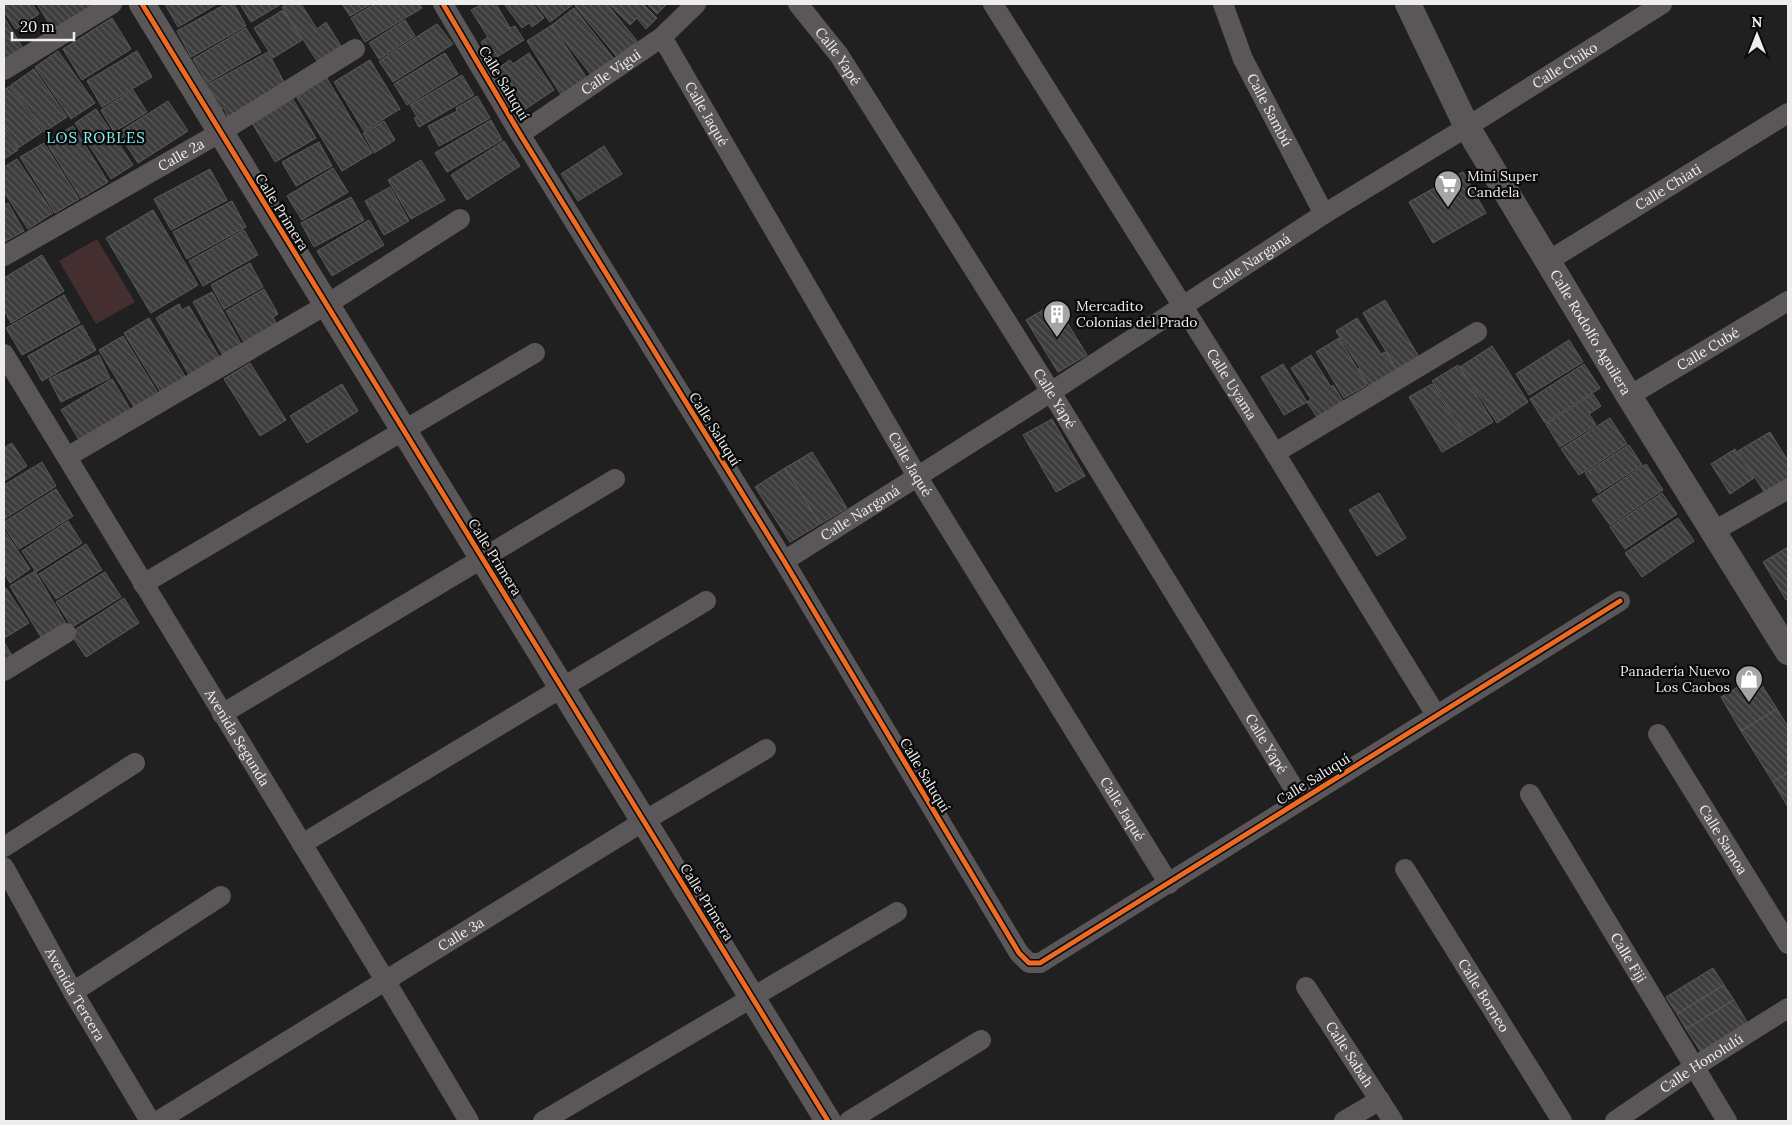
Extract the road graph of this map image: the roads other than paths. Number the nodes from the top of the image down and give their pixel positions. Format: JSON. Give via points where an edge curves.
{"nodes":[{"id":1,"x":112,"y":4,"type":"edge"},
{"id":2,"x":142,"y":4,"type":"edge"},
{"id":3,"x":443,"y":4,"type":"edge"},
{"id":4,"x":696,"y":4,"type":"edge"},
{"id":5,"x":798,"y":4,"type":"edge"},
{"id":6,"x":993,"y":4,"type":"edge"},
{"id":7,"x":1224,"y":4,"type":"edge"},
{"id":8,"x":1408,"y":4,"type":"edge"},
{"id":9,"x":1662,"y":4,"type":"edge"},
{"id":10,"x":662,"y":37,"type":"junction"},
{"id":11,"x":355,"y":48,"type":"dead end"},
{"id":12,"x":4,"y":70,"type":"edge"},
{"id":13,"x":1788,"y":112,"type":"edge"},
{"id":14,"x":1467,"y":127,"type":"junction"},
{"id":15,"x":221,"y":132,"type":"junction"},
{"id":16,"x":520,"y":134,"type":"junction"},
{"id":17,"x":1324,"y":214,"type":"junction"},
{"id":18,"x":460,"y":219,"type":"dead end"},
{"id":19,"x":4,"y":256,"type":"edge"},
{"id":20,"x":1548,"y":261,"type":"junction"},
{"id":21,"x":1788,"y":301,"type":"edge"},
{"id":22,"x":326,"y":305,"type":"junction"},
{"id":23,"x":1183,"y":305,"type":"junction"},
{"id":24,"x":1477,"y":332,"type":"dead end"},
{"id":25,"x":535,"y":353,"type":"dead end"},
{"id":26,"x":4,"y":354,"type":"edge"},
{"id":27,"x":1051,"y":392,"type":"junction"},
{"id":28,"x":1629,"y":396,"type":"junction"},
{"id":29,"x":404,"y":430,"type":"junction"},
{"id":30,"x":1276,"y":453,"type":"junction"},
{"id":31,"x":66,"y":457,"type":"junction"},
{"id":32,"x":917,"y":476,"type":"junction"},
{"id":33,"x":616,"y":479,"type":"dead end"},
{"id":34,"x":1788,"y":489,"type":"edge"},
{"id":35,"x":1714,"y":531,"type":"junction"},
{"id":36,"x":483,"y":558,"type":"junction"},
{"id":37,"x":784,"y":561,"type":"junction"},
{"id":38,"x":143,"y":584,"type":"junction"},
{"id":39,"x":706,"y":602,"type":"dead end"},
{"id":40,"x":1620,"y":602,"type":"dead end"},
{"id":41,"x":66,"y":633,"type":"dead end"},
{"id":42,"x":1788,"y":652,"type":"edge"},
{"id":43,"x":4,"y":671,"type":"edge"},
{"id":44,"x":562,"y":688,"type":"junction"},
{"id":45,"x":222,"y":714,"type":"junction"},
{"id":46,"x":1436,"y":715,"type":"junction"},
{"id":47,"x":1658,"y":734,"type":"dead end"},
{"id":48,"x":766,"y":749,"type":"dead end"},
{"id":49,"x":135,"y":763,"type":"dead end"},
{"id":50,"x":1530,"y":794,"type":"dead end"},
{"id":51,"x":1301,"y":800,"type":"junction"},
{"id":52,"x":644,"y":821,"type":"junction"},
{"id":53,"x":302,"y":844,"type":"junction"},
{"id":54,"x":4,"y":847,"type":"edge"},
{"id":55,"x":4,"y":867,"type":"edge"},
{"id":56,"x":1405,"y":869,"type":"dead end"},
{"id":57,"x":1169,"y":884,"type":"junction"},
{"id":58,"x":221,"y":896,"type":"dead end"},
{"id":59,"x":896,"y":912,"type":"dead end"},
{"id":60,"x":1788,"y":944,"type":"edge"},
{"id":61,"x":385,"y":980,"type":"junction"},
{"id":62,"x":1306,"y":987,"type":"dead end"},
{"id":63,"x":73,"y":992,"type":"junction"},
{"id":64,"x":752,"y":997,"type":"junction"},
{"id":65,"x":1788,"y":1008,"type":"edge"},
{"id":66,"x":981,"y":1040,"type":"dead end"},
{"id":67,"x":1694,"y":1067,"type":"junction"},
{"id":68,"x":1380,"y":1100,"type":"junction"},
{"id":69,"x":150,"y":1121,"type":"edge"},
{"id":70,"x":158,"y":1121,"type":"edge"},
{"id":71,"x":469,"y":1121,"type":"edge"},
{"id":72,"x":543,"y":1121,"type":"edge"},
{"id":73,"x":828,"y":1121,"type":"edge"},
{"id":74,"x":849,"y":1121,"type":"edge"},
{"id":75,"x":1344,"y":1121,"type":"edge"},
{"id":76,"x":1393,"y":1121,"type":"edge"},
{"id":77,"x":1562,"y":1121,"type":"edge"},
{"id":78,"x":1615,"y":1121,"type":"edge"},
{"id":79,"x":1727,"y":1121,"type":"edge"}],
"edges":[{"from":1,"to":12,"type":"street"},
{"from":2,"to":15,"type":"street","name":"Calle Primera"},
{"from":3,"to":16,"type":"street","name":"Calle Saluquí"},
{"from":4,"to":10,"type":"street","name":"Calle Vigui"},
{"from":5,"to":27,"type":"street","name":"Calle Yapé","via":[[839,55]]},
{"from":6,"to":23,"type":"street","name":"Calle Uyama"},
{"from":7,"to":17,"type":"street","name":"Calle Sambú","via":[[1243,59]]},
{"from":8,"to":14,"type":"street","name":"Calle Rodolfo Aguilera"},
{"from":9,"to":14,"type":"street","name":"Calle Chiko"},
{"from":10,"to":16,"type":"street","name":"Calle Vigui"},
{"from":10,"to":32,"type":"street","name":"Calle Jaqué"},
{"from":11,"to":15,"type":"street","name":"Calle 2a"},
{"from":13,"to":20,"type":"street","name":"Calle Chiati"},
{"from":14,"to":17,"type":"street","name":"Calle Narganá"},
{"from":14,"to":20,"type":"street","name":"Calle Rodolfo Aguilera"},
{"from":15,"to":19,"type":"street","name":"Calle 2a"},
{"from":15,"to":22,"type":"street","name":"Calle Primera"},
{"from":16,"to":37,"type":"street","name":"Calle Saluquí"},
{"from":17,"to":23,"type":"street","name":"Calle Narganá"},
{"from":18,"to":22,"type":"street"},
{"from":20,"to":28,"type":"street","name":"Calle Rodolfo Aguilera"},
{"from":21,"to":28,"type":"street","name":"Calle Cubé"},
{"from":22,"to":29,"type":"street","name":"Calle Primera"},
{"from":22,"to":31,"type":"street"},
{"from":23,"to":27,"type":"street","name":"Calle Narganá"},
{"from":23,"to":30,"type":"street","name":"Calle Uyama"},
{"from":24,"to":30,"type":"street"},
{"from":25,"to":29,"type":"street"},
{"from":26,"to":31,"type":"street","name":"Avenida Segunda"},
{"from":27,"to":32,"type":"street","name":"Calle Narganá"},
{"from":27,"to":51,"type":"street","name":"Calle Yapé"},
{"from":28,"to":35,"type":"street","name":"Calle Rodolfo Aguilera"},
{"from":29,"to":36,"type":"street","name":"Calle Primera"},
{"from":29,"to":38,"type":"street"},
{"from":30,"to":46,"type":"street","name":"Calle Uyama"},
{"from":31,"to":38,"type":"street","name":"Avenida Segunda"},
{"from":32,"to":37,"type":"street","name":"Calle Narganá"},
{"from":32,"to":57,"type":"street","name":"Calle Jaqué"},
{"from":33,"to":36,"type":"street"},
{"from":34,"to":35,"type":"street"},
{"from":35,"to":42,"type":"street","name":"Calle Rodolfo Aguilera"},
{"from":36,"to":44,"type":"street","name":"Calle Primera"},
{"from":36,"to":45,"type":"street"},
{"from":37,"to":57,"type":"street","name":"Calle Saluquí","via":[[1019,953],[1029,963],[1040,963]]},
{"from":38,"to":45,"type":"street","name":"Avenida Segunda"},
{"from":39,"to":44,"type":"street"},
{"from":40,"to":46,"type":"street","name":"Calle Saluquí"},
{"from":41,"to":43,"type":"street"},
{"from":44,"to":52,"type":"street","name":"Calle Primera"},
{"from":44,"to":53,"type":"street"},
{"from":45,"to":53,"type":"street","name":"Avenida Segunda"},
{"from":46,"to":51,"type":"street","name":"Calle Saluquí"},
{"from":47,"to":60,"type":"street","name":"Calle Samoa"},
{"from":48,"to":52,"type":"street","name":"Calle 3a"},
{"from":49,"to":54,"type":"street"},
{"from":50,"to":67,"type":"street","name":"Calle Fiji"},
{"from":51,"to":57,"type":"street","name":"Calle Saluquí"},
{"from":52,"to":61,"type":"street","name":"Calle 3a"},
{"from":52,"to":64,"type":"street","name":"Calle Primera"},
{"from":53,"to":61,"type":"street","name":"Avenida Segunda"},
{"from":55,"to":63,"type":"street","name":"Avenida Tercera"},
{"from":56,"to":77,"type":"street","name":"Calle Borneo"},
{"from":58,"to":63,"type":"street"},
{"from":59,"to":64,"type":"street"},
{"from":61,"to":70,"type":"street","name":"Calle 3a"},
{"from":61,"to":71,"type":"street","name":"Avenida Segunda"},
{"from":62,"to":68,"type":"street","name":"Calle Sabah"},
{"from":63,"to":69,"type":"street","name":"Avenida Tercera"},
{"from":64,"to":72,"type":"street"},
{"from":64,"to":73,"type":"street","name":"Calle Primera"},
{"from":65,"to":67,"type":"street","name":"Calle Honolulú"},
{"from":66,"to":74,"type":"street"},
{"from":67,"to":78,"type":"street","name":"Calle Honolulú"},
{"from":67,"to":79,"type":"street","name":"Calle Fiji"},
{"from":68,"to":75,"type":"street"},
{"from":68,"to":76,"type":"street","name":"Calle Sabah"}]}
